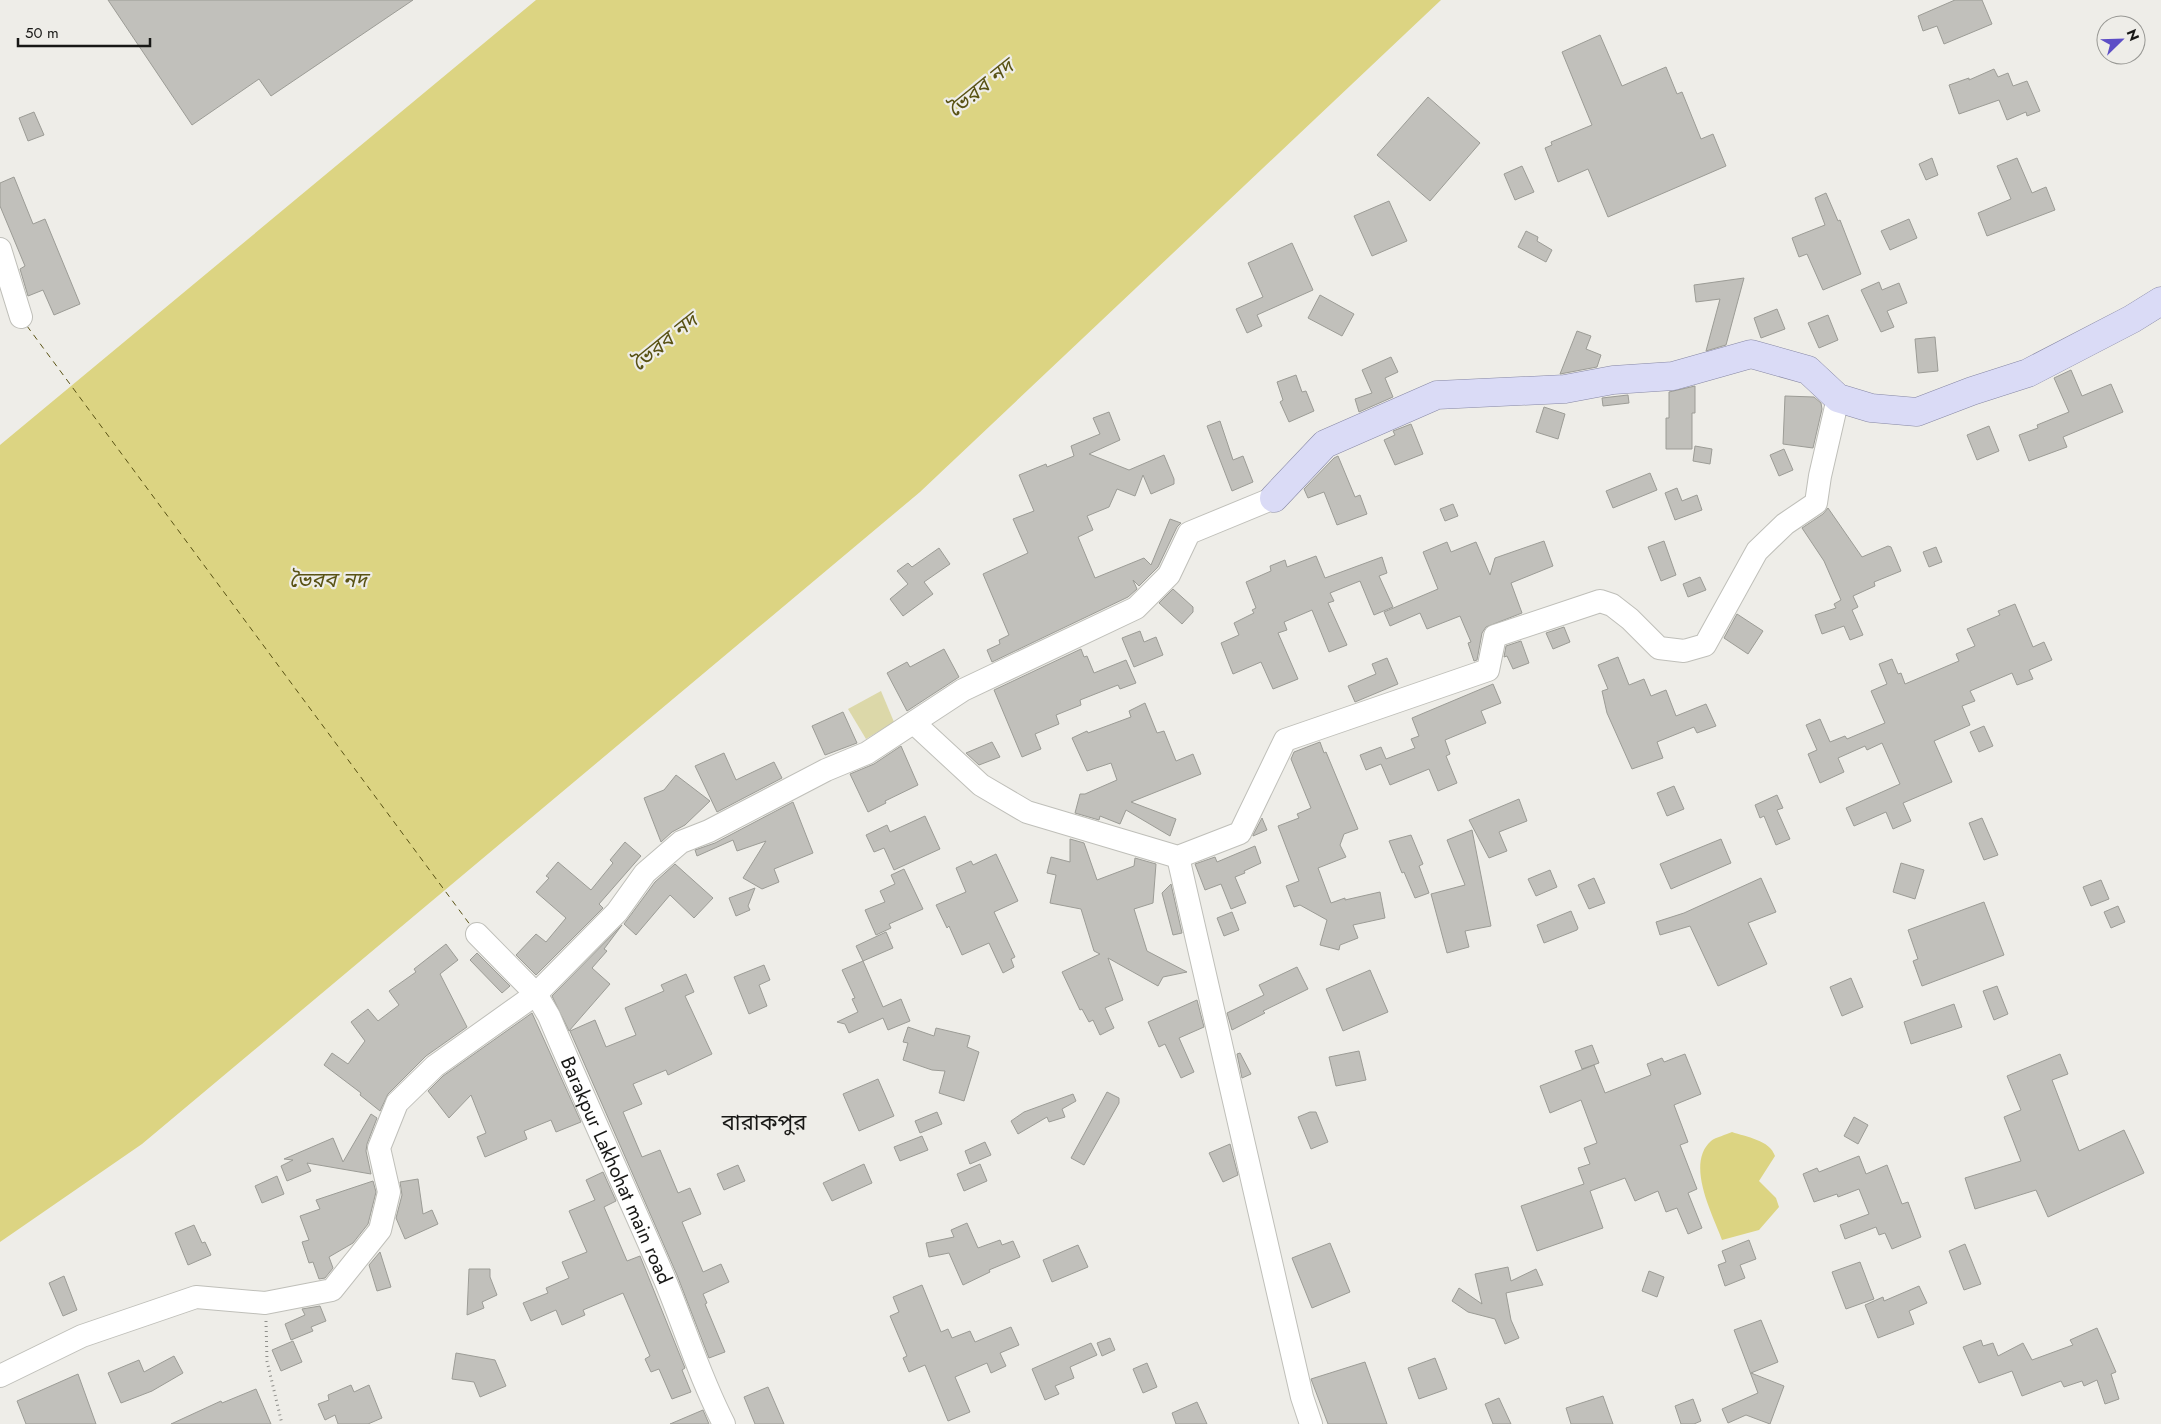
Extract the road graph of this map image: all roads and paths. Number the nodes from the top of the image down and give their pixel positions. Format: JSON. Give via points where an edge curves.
{"nodes":[{"id":1,"x":0,"y":250,"type":"edge"},
{"id":2,"x":2161,"y":301,"type":"edge"},
{"id":3,"x":21,"y":318,"type":"dead end"},
{"id":4,"x":1838,"y":398,"type":"junction"},
{"id":5,"x":1274,"y":498,"type":"joint"},
{"id":6,"x":914,"y":723,"type":"junction"},
{"id":7,"x":1178,"y":856,"type":"junction"},
{"id":8,"x":477,"y":934,"type":"dead end"},
{"id":9,"x":536,"y":994,"type":"junction"},
{"id":10,"x":265,"y":1303,"type":"junction"},
{"id":11,"x":0,"y":1376,"type":"edge"},
{"id":12,"x":282,"y":1424,"type":"edge"},
{"id":13,"x":724,"y":1424,"type":"edge"},
{"id":14,"x":1311,"y":1424,"type":"edge"}],
"edges":[{"from":1,"to":3,"type":"street"},
{"from":2,"to":4,"type":"main road","via":[[2028,373],[1917,412],[1871,408]]},
{"from":4,"to":5,"type":"main road","via":[[1808,370],[1751,354],[1673,376],[1613,380],[1565,389],[1443,394],[1325,444]]},
{"from":4,"to":7,"type":"street","via":[[1816,503],[1785,524],[1756,551],[1705,645],[1684,651],[1659,648],[1630,619],[1612,605],[1600,601],[1495,636],[1488,670],[1285,740],[1240,833]]},
{"from":5,"to":6,"type":"street","via":[[1189,533],[1169,575],[1136,608],[963,690]]},
{"from":6,"to":7,"type":"street","via":[[981,785],[1027,812]]},
{"from":6,"to":9,"type":"street","via":[[867,753],[681,842],[645,873],[617,912]]},
{"from":7,"to":14,"type":"street","via":[[1302,1397]]},
{"from":8,"to":9,"type":"street","name":"Barakpur Lakhohat main road"},
{"from":9,"to":10,"type":"street","via":[[436,1066],[397,1103],[379,1148],[389,1192],[380,1230],[332,1290]]},
{"from":9,"to":13,"type":"street","name":"Barakpur Lakhohat main road","via":[[549,1016],[625,1187]]},
{"from":10,"to":11,"type":"street","via":[[196,1296],[82,1336]]},
{"from":10,"to":12,"type":"path","via":[[267,1361]]}]}
